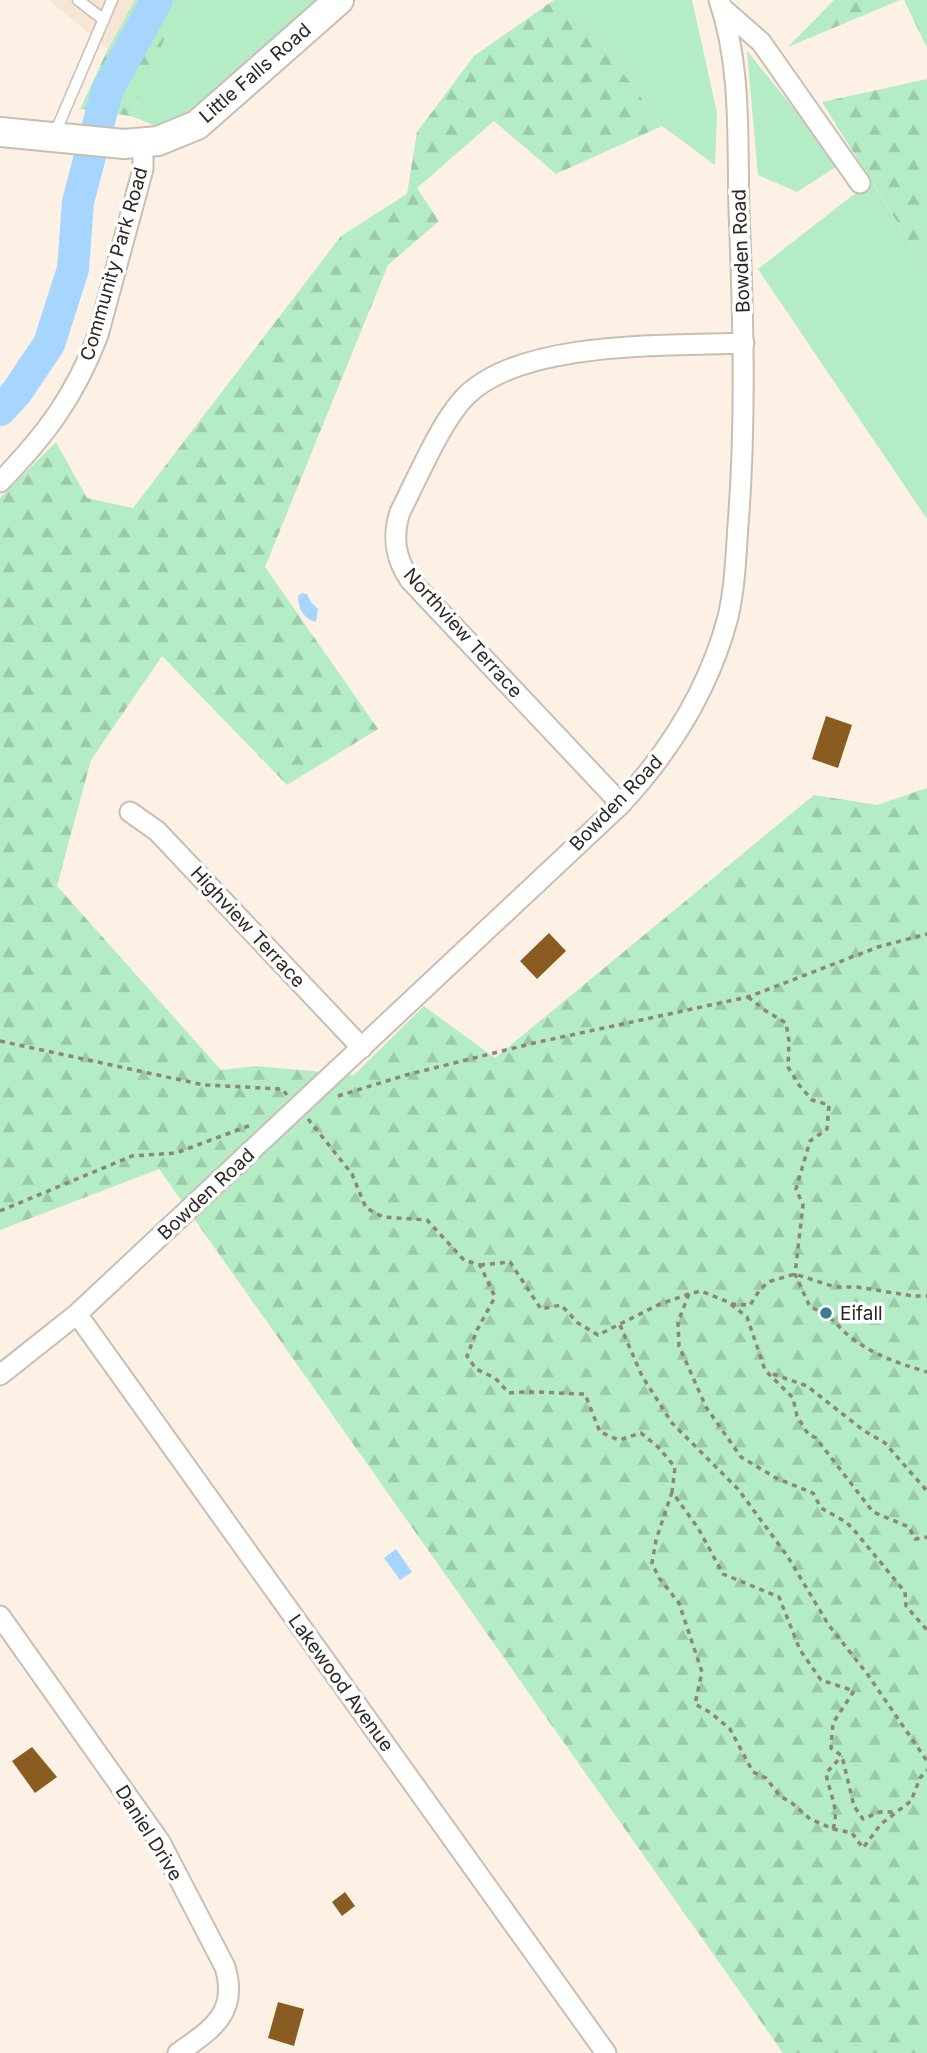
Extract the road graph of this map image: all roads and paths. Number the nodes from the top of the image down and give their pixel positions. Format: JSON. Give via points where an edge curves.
{"nodes":[{"id":1,"x":78,"y":0,"type":"edge"},
{"id":2,"x":112,"y":0,"type":"edge"},
{"id":3,"x":339,"y":0,"type":"edge"},
{"id":4,"x":720,"y":3,"type":"edge"},
{"id":5,"x":103,"y":20,"type":"junction"},
{"id":6,"x":0,"y":132,"type":"edge"},
{"id":7,"x":65,"y":137,"type":"junction"},
{"id":8,"x":134,"y":143,"type":"junction"},
{"id":9,"x":860,"y":183,"type":"dead end"},
{"id":10,"x":744,"y":343,"type":"junction"},
{"id":11,"x":0,"y":482,"type":"edge"},
{"id":12,"x":621,"y":804,"type":"junction"},
{"id":13,"x":130,"y":813,"type":"dead end"},
{"id":14,"x":927,"y":934,"type":"edge"},
{"id":15,"x":748,"y":997,"type":"junction"},
{"id":16,"x":0,"y":1041,"type":"edge"},
{"id":17,"x":362,"y":1048,"type":"junction"},
{"id":18,"x":299,"y":1108,"type":"junction"},
{"id":19,"x":261,"y":1122,"type":"dead end"},
{"id":20,"x":0,"y":1211,"type":"edge"},
{"id":21,"x":480,"y":1265,"type":"junction"},
{"id":22,"x":794,"y":1274,"type":"junction"},
{"id":23,"x":690,"y":1294,"type":"junction"},
{"id":24,"x":927,"y":1296,"type":"edge"},
{"id":25,"x":730,"y":1304,"type":"junction"},
{"id":26,"x":77,"y":1314,"type":"junction"},
{"id":27,"x":620,"y":1325,"type":"dead end"},
{"id":28,"x":927,"y":1372,"type":"edge"},
{"id":29,"x":771,"y":1374,"type":"junction"},
{"id":30,"x":0,"y":1375,"type":"edge"},
{"id":31,"x":927,"y":1491,"type":"edge"},
{"id":32,"x":672,"y":1492,"type":"junction"},
{"id":33,"x":927,"y":1537,"type":"edge"},
{"id":34,"x":0,"y":1616,"type":"edge"},
{"id":35,"x":927,"y":1630,"type":"edge"},
{"id":36,"x":842,"y":1756,"type":"junction"},
{"id":37,"x":927,"y":1761,"type":"edge"},
{"id":38,"x":927,"y":1770,"type":"edge"},
{"id":39,"x":895,"y":1812,"type":"junction"},
{"id":40,"x":833,"y":1829,"type":"junction"},
{"id":41,"x":178,"y":2053,"type":"edge"},
{"id":42,"x":606,"y":2053,"type":"edge"}],
"edges":[{"from":1,"to":5,"type":"lane"},
{"from":2,"to":5,"type":"lane"},
{"from":3,"to":8,"type":"street","name":"Little Falls Road","via":[[207,118],[172,136]]},
{"from":4,"to":9,"type":"street","via":[[761,41]]},
{"from":4,"to":10,"type":"street","name":"Bowden Road","via":[[735,68]]},
{"from":5,"to":7,"type":"lane"},
{"from":6,"to":7,"type":"street","name":"Little Falls Road"},
{"from":7,"to":8,"type":"street","name":"Little Falls Road"},
{"from":8,"to":11,"type":"street","name":"Community Park Road","via":[[143,169],[98,335],[64,407]]},
{"from":10,"to":12,"type":"street","name":"Bowden Road","via":[[743,452],[728,617],[688,717],[658,762]]},
{"from":10,"to":12,"type":"street","name":"Northview Terrace","via":[[576,352],[538,360],[486,382],[467,395],[448,420],[396,523],[395,547],[410,580]]},
{"from":12,"to":17,"type":"street","name":"Bowden Road"},
{"from":13,"to":17,"type":"street","name":"Highview Terrace","via":[[157,831]]},
{"from":14,"to":15,"type":"path","via":[[878,947]]},
{"from":15,"to":18,"type":"path","via":[[534,1043]]},
{"from":15,"to":22,"type":"path","via":[[786,1023],[788,1066],[812,1100],[829,1105],[827,1129],[810,1142],[796,1189],[803,1205]]},
{"from":16,"to":18,"type":"path","via":[[204,1085],[282,1089]]},
{"from":17,"to":18,"type":"street","name":"Bowden Road"},
{"from":18,"to":21,"type":"path","via":[[352,1174],[366,1208],[383,1217],[427,1220],[464,1260]]},
{"from":18,"to":26,"type":"street","name":"Bowden Road"},
{"from":19,"to":20,"type":"path","via":[[176,1153],[132,1156]]},
{"from":21,"to":23,"type":"path","via":[[510,1262],[541,1309],[561,1305],[598,1335]]},
{"from":21,"to":32,"type":"path","via":[[495,1297],[467,1356],[476,1369],[495,1378],[509,1393],[585,1394],[600,1432],[619,1440],[641,1433],[676,1467]]},
{"from":22,"to":24,"type":"path","via":[[835,1287]]},
{"from":22,"to":25,"type":"path","via":[[761,1288],[750,1305]]},
{"from":22,"to":28,"type":"path","via":[[810,1307],[826,1313],[849,1337],[885,1359]]},
{"from":23,"to":25,"type":"path","via":[[701,1291]]},
{"from":23,"to":35,"type":"path","via":[[678,1322],[679,1346],[706,1407],[741,1457],[813,1493],[821,1508],[846,1522],[905,1592],[906,1606]]},
{"from":25,"to":29,"type":"path","via":[[747,1317],[765,1370]]},
{"from":26,"to":30,"type":"street","name":"Bowden Road"},
{"from":26,"to":42,"type":"street","name":"Lakewood Avenue"},
{"from":27,"to":37,"type":"path","via":[[642,1376],[672,1423],[738,1489]]},
{"from":29,"to":31,"type":"path","via":[[807,1386],[885,1443]]},
{"from":29,"to":33,"type":"path","via":[[793,1398],[808,1434],[816,1438],[873,1512],[909,1527],[915,1539]]},
{"from":32,"to":36,"type":"path","via":[[723,1574],[779,1597],[800,1650],[821,1680],[854,1691],[833,1723],[831,1748]]},
{"from":32,"to":40,"type":"path","via":[[652,1563],[679,1603],[702,1672],[695,1704],[730,1730],[753,1772],[766,1778],[780,1796],[810,1819]]},
{"from":34,"to":41,"type":"street","name":"Daniel Drive","via":[[160,1843],[225,1967],[229,1997],[221,2017]]},
{"from":36,"to":39,"type":"path","via":[[854,1806],[863,1819],[878,1812]]},
{"from":36,"to":40,"type":"path","via":[[826,1773],[834,1799]]},
{"from":38,"to":39,"type":"path","via":[[911,1801]]},
{"from":39,"to":40,"type":"path","via":[[863,1848],[852,1833]]}]}
